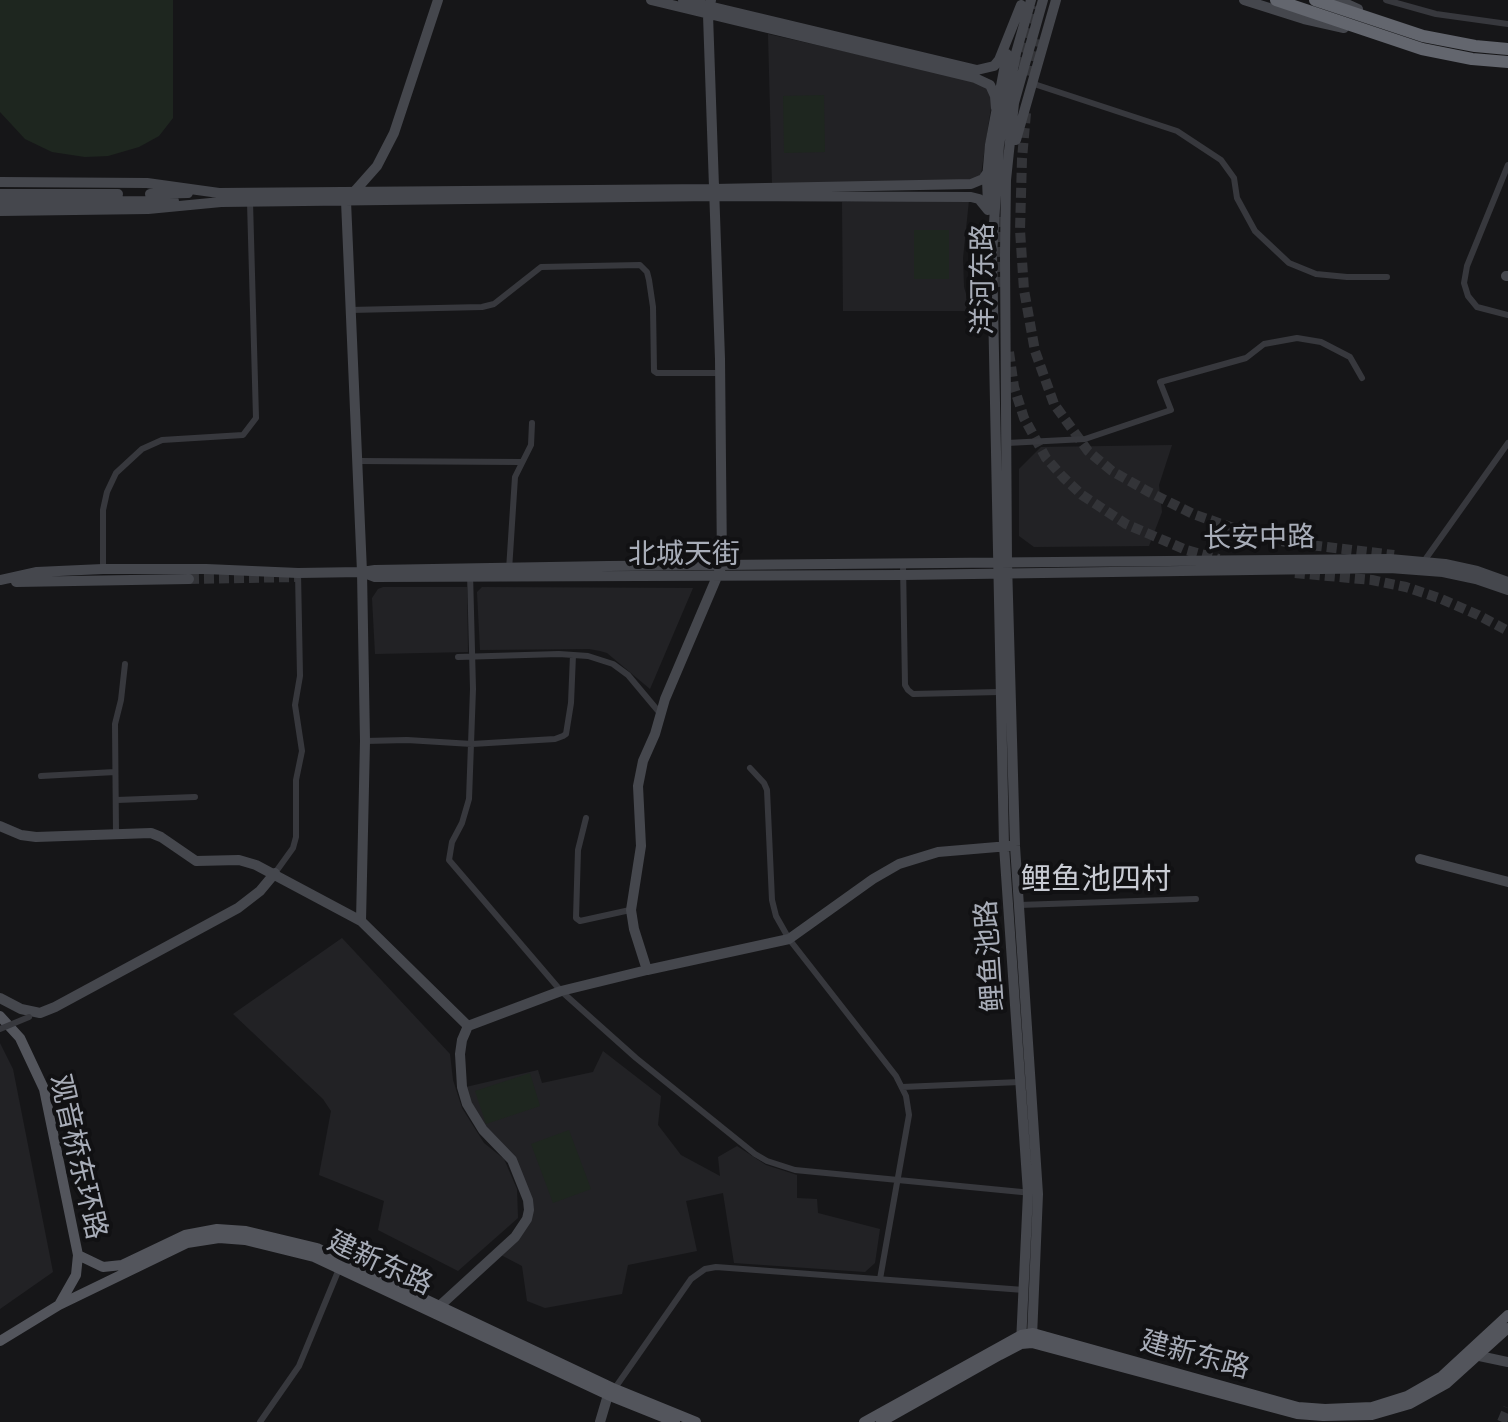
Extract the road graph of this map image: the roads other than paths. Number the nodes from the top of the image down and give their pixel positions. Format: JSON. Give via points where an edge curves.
{"nodes":[{"id":1,"x":438,"y":0,"type":"edge"},
{"id":2,"x":651,"y":0,"type":"edge"},
{"id":3,"x":683,"y":0,"type":"edge"},
{"id":4,"x":1043,"y":0,"type":"edge"},
{"id":5,"x":1056,"y":0,"type":"edge"},
{"id":6,"x":1244,"y":0,"type":"edge"},
{"id":7,"x":1276,"y":0,"type":"edge"},
{"id":8,"x":1338,"y":0,"type":"edge"},
{"id":9,"x":1386,"y":0,"type":"edge"},
{"id":10,"x":1025,"y":2,"type":"edge"},
{"id":11,"x":1311,"y":5,"type":"edge"},
{"id":12,"x":709,"y":7,"type":"edge"},
{"id":13,"x":1508,"y":24,"type":"edge"},
{"id":14,"x":1389,"y":31,"type":"junction"},
{"id":15,"x":1508,"y":49,"type":"edge"},
{"id":16,"x":1508,"y":62,"type":"edge"},
{"id":17,"x":1030,"y":82,"type":"junction"},
{"id":18,"x":996,"y":108,"type":"junction"},
{"id":19,"x":1508,"y":165,"type":"edge"},
{"id":20,"x":988,"y":172,"type":"junction"},
{"id":21,"x":1006,"y":180,"type":"junction"},
{"id":22,"x":0,"y":182,"type":"edge"},
{"id":23,"x":355,"y":192,"type":"junction"},
{"id":24,"x":714,"y":193,"type":"junction"},
{"id":25,"x":0,"y":194,"type":"edge"},
{"id":26,"x":220,"y":197,"type":"junction"},
{"id":27,"x":346,"y":201,"type":"junction"},
{"id":28,"x":0,"y":202,"type":"edge"},
{"id":29,"x":250,"y":202,"type":"junction"},
{"id":30,"x":988,"y":210,"type":"junction"},
{"id":31,"x":0,"y":211,"type":"edge"},
{"id":32,"x":992,"y":256,"type":"junction"},
{"id":33,"x":1387,"y":277,"type":"dead end"},
{"id":34,"x":349,"y":310,"type":"junction"},
{"id":35,"x":1508,"y":315,"type":"edge"},
{"id":36,"x":720,"y":372,"type":"junction"},
{"id":37,"x":1362,"y":378,"type":"dead end"},
{"id":38,"x":532,"y":423,"type":"dead end"},
{"id":39,"x":1006,"y":443,"type":"junction"},
{"id":40,"x":1508,"y":443,"type":"edge"},
{"id":41,"x":358,"y":462,"type":"junction"},
{"id":42,"x":521,"y":462,"type":"junction"},
{"id":43,"x":1421,"y":565,"type":"junction"},
{"id":44,"x":1002,"y":568,"type":"junction"},
{"id":45,"x":903,"y":569,"type":"junction"},
{"id":46,"x":103,"y":570,"type":"junction"},
{"id":47,"x":720,"y":571,"type":"junction"},
{"id":48,"x":362,"y":572,"type":"junction"},
{"id":49,"x":470,"y":572,"type":"junction"},
{"id":50,"x":509,"y":572,"type":"junction"},
{"id":51,"x":298,"y":573,"type":"junction"},
{"id":52,"x":189,"y":579,"type":"tunnel mouth"},
{"id":53,"x":0,"y":582,"type":"edge"},
{"id":54,"x":1508,"y":582,"type":"edge"},
{"id":55,"x":1508,"y":590,"type":"edge"},
{"id":56,"x":574,"y":655,"type":"junction"},
{"id":57,"x":458,"y":657,"type":"dead end"},
{"id":58,"x":472,"y":657,"type":"junction"},
{"id":59,"x":125,"y":664,"type":"dead end"},
{"id":60,"x":1000,"y":692,"type":"junction"},
{"id":61,"x":660,"y":713,"type":"junction"},
{"id":62,"x":365,"y":741,"type":"junction"},
{"id":63,"x":472,"y":744,"type":"junction"},
{"id":64,"x":750,"y":768,"type":"dead end"},
{"id":65,"x":116,"y":772,"type":"junction"},
{"id":66,"x":41,"y":776,"type":"dead end"},
{"id":67,"x":195,"y":797,"type":"dead end"},
{"id":68,"x":117,"y":800,"type":"junction"},
{"id":69,"x":586,"y":818,"type":"dead end"},
{"id":70,"x":0,"y":826,"type":"edge"},
{"id":71,"x":116,"y":832,"type":"junction"},
{"id":72,"x":1009,"y":846,"type":"junction"},
{"id":73,"x":1420,"y":858,"type":"dead end"},
{"id":74,"x":275,"y":874,"type":"junction"},
{"id":75,"x":1508,"y":882,"type":"edge"},
{"id":76,"x":1196,"y":898,"type":"dead end"},
{"id":77,"x":1019,"y":905,"type":"junction"},
{"id":78,"x":631,"y":910,"type":"junction"},
{"id":79,"x":361,"y":921,"type":"junction"},
{"id":80,"x":789,"y":938,"type":"junction"},
{"id":81,"x":647,"y":970,"type":"junction"},
{"id":82,"x":562,"y":991,"type":"junction"},
{"id":83,"x":0,"y":998,"type":"edge"},
{"id":84,"x":34,"y":1015,"type":"junction"},
{"id":85,"x":0,"y":1016,"type":"edge"},
{"id":86,"x":468,"y":1026,"type":"junction"},
{"id":87,"x":0,"y":1028,"type":"edge"},
{"id":88,"x":1026,"y":1082,"type":"junction"},
{"id":89,"x":902,"y":1087,"type":"junction"},
{"id":90,"x":898,"y":1180,"type":"junction"},
{"id":91,"x":1033,"y":1193,"type":"junction"},
{"id":92,"x":78,"y":1255,"type":"junction"},
{"id":93,"x":339,"y":1268,"type":"junction"},
{"id":94,"x":880,"y":1279,"type":"junction"},
{"id":95,"x":1024,"y":1290,"type":"junction"},
{"id":96,"x":58,"y":1305,"type":"junction"},
{"id":97,"x":436,"y":1309,"type":"junction"},
{"id":98,"x":1508,"y":1316,"type":"edge"},
{"id":99,"x":1508,"y":1328,"type":"edge"},
{"id":100,"x":1027,"y":1339,"type":"junction"},
{"id":101,"x":0,"y":1340,"type":"edge"},
{"id":102,"x":1472,"y":1355,"type":"junction"},
{"id":103,"x":1508,"y":1362,"type":"edge"},
{"id":104,"x":612,"y":1394,"type":"junction"},
{"id":105,"x":260,"y":1422,"type":"edge"},
{"id":106,"x":604,"y":1422,"type":"edge"},
{"id":107,"x":675,"y":1422,"type":"edge"},
{"id":108,"x":696,"y":1422,"type":"edge"},
{"id":109,"x":864,"y":1422,"type":"edge"},
{"id":110,"x":881,"y":1422,"type":"edge"}],
"edges":[{"from":1,"to":23,"type":"street","via":[[394,134]]},
{"from":2,"to":12,"type":"street"},
{"from":3,"to":12,"type":"street"},
{"from":4,"to":21,"type":"street","name":"洋河东路","via":[[1014,103]]},
{"from":5,"to":17,"type":"street"},
{"from":6,"to":14,"type":"street","via":[[1304,20]]},
{"from":7,"to":11,"type":"highway"},
{"from":8,"to":14,"type":"street"},
{"from":9,"to":13,"type":"street"},
{"from":10,"to":12,"type":"street","via":[[999,60],[977,70]]},
{"from":10,"to":18,"type":"street"},
{"from":10,"to":32,"type":"street","name":"洋河东路","via":[[999,145]]},
{"from":11,"to":14,"type":"highway"},
{"from":12,"to":18,"type":"street","via":[[975,78],[993,90]]},
{"from":12,"to":24,"type":"street"},
{"from":14,"to":15,"type":"highway"},
{"from":14,"to":16,"type":"highway","via":[[1447,55]]},
{"from":17,"to":21,"type":"street"},
{"from":17,"to":33,"type":"street","via":[[1178,131],[1221,160],[1254,230],[1289,262],[1316,274]]},
{"from":18,"to":20,"type":"street"},
{"from":19,"to":35,"type":"street","via":[[1464,283],[1477,307]]},
{"from":20,"to":24,"type":"street","via":[[971,184]]},
{"from":20,"to":30,"type":"street"},
{"from":21,"to":39,"type":"street","name":"洋河东路"},
{"from":22,"to":26,"type":"street","via":[[147,182]]},
{"from":23,"to":24,"type":"street"},
{"from":23,"to":26,"type":"street"},
{"from":23,"to":27,"type":"street"},
{"from":24,"to":27,"type":"street"},
{"from":24,"to":30,"type":"street","via":[[971,197]]},
{"from":24,"to":36,"type":"street"},
{"from":25,"to":26,"type":"street"},
{"from":26,"to":28,"type":"street"},
{"from":26,"to":29,"type":"street"},
{"from":26,"to":31,"type":"street","via":[[148,210]]},
{"from":27,"to":29,"type":"street"},
{"from":27,"to":34,"type":"street"},
{"from":29,"to":46,"type":"street","via":[[256,418],[242,435],[162,440],[116,473],[102,510]]},
{"from":30,"to":32,"type":"street"},
{"from":32,"to":44,"type":"street","name":"洋河东路"},
{"from":34,"to":36,"type":"street","via":[[482,307],[548,265],[640,265],[650,287],[654,371]]},
{"from":34,"to":41,"type":"street"},
{"from":36,"to":47,"type":"street"},
{"from":37,"to":39,"type":"street","via":[[1350,356],[1320,342],[1280,341],[1246,358],[1160,382],[1171,410],[1085,439]]},
{"from":38,"to":42,"type":"street","via":[[531,445]]},
{"from":39,"to":44,"type":"street","name":"洋河东路"},
{"from":40,"to":43,"type":"street"},
{"from":41,"to":42,"type":"street"},
{"from":41,"to":48,"type":"street"},
{"from":42,"to":50,"type":"street"},
{"from":43,"to":44,"type":"street","name":"长安中路"},
{"from":43,"to":54,"type":"street","name":"长安中路","via":[[1477,570]]},
{"from":43,"to":55,"type":"street","name":"长安中路"},
{"from":44,"to":45,"type":"street","name":"北城天街"},
{"from":44,"to":60,"type":"street","name":"鲤鱼池路"},
{"from":44,"to":72,"type":"street","name":"鲤鱼池路"},
{"from":45,"to":47,"type":"street","name":"北城天街"},
{"from":45,"to":60,"type":"street","via":[[908,690]]},
{"from":46,"to":51,"type":"street","name":"北城天街"},
{"from":46,"to":53,"type":"street","name":"北城天街","via":[[37,572]]},
{"from":47,"to":50,"type":"street","name":"北城天街"},
{"from":47,"to":61,"type":"street"},
{"from":48,"to":49,"type":"street","name":"北城天街"},
{"from":48,"to":51,"type":"street","name":"北城天街"},
{"from":48,"to":62,"type":"street"},
{"from":49,"to":50,"type":"street","name":"北城天街"},
{"from":49,"to":58,"type":"street"},
{"from":51,"to":74,"type":"street","via":[[295,705],[302,751],[296,837]]},
{"from":52,"to":53,"type":"street"},
{"from":56,"to":58,"type":"street"},
{"from":56,"to":61,"type":"street","via":[[613,664]]},
{"from":56,"to":63,"type":"street","via":[[566,734]]},
{"from":57,"to":58,"type":"street"},
{"from":58,"to":63,"type":"street"},
{"from":59,"to":65,"type":"street"},
{"from":60,"to":72,"type":"street","name":"鲤鱼池路"},
{"from":61,"to":78,"type":"street","via":[[638,786],[641,846]]},
{"from":62,"to":63,"type":"street"},
{"from":62,"to":79,"type":"street"},
{"from":63,"to":82,"type":"street","via":[[469,799],[449,860]]},
{"from":64,"to":80,"type":"street","via":[[768,790],[772,900]]},
{"from":65,"to":66,"type":"street"},
{"from":65,"to":68,"type":"street"},
{"from":67,"to":68,"type":"street"},
{"from":68,"to":71,"type":"street"},
{"from":69,"to":78,"type":"street","via":[[576,918]]},
{"from":70,"to":71,"type":"street","via":[[36,837]]},
{"from":71,"to":74,"type":"street","via":[[151,833],[196,861],[247,862]]},
{"from":72,"to":77,"type":"street","name":"鲤鱼池路"},
{"from":72,"to":80,"type":"street","via":[[938,852],[898,864]]},
{"from":72,"to":88,"type":"street","name":"鲤鱼池路"},
{"from":73,"to":75,"type":"street"},
{"from":74,"to":79,"type":"street"},
{"from":74,"to":84,"type":"street","via":[[238,908]]},
{"from":76,"to":77,"type":"street"},
{"from":77,"to":88,"type":"street","name":"鲤鱼池路"},
{"from":78,"to":81,"type":"street"},
{"from":79,"to":86,"type":"street"},
{"from":80,"to":81,"type":"street"},
{"from":80,"to":89,"type":"street"},
{"from":81,"to":82,"type":"street"},
{"from":82,"to":86,"type":"street"},
{"from":82,"to":90,"type":"street","via":[[755,1154],[795,1170]]},
{"from":83,"to":84,"type":"street"},
{"from":84,"to":87,"type":"street","bridge":true},
{"from":85,"to":92,"type":"main road","name":"观音桥东环路","via":[[20,1038],[44,1090]]},
{"from":86,"to":97,"type":"street","via":[[460,1054],[466,1104],[512,1160],[528,1200],[527,1220]]},
{"from":88,"to":89,"type":"street"},
{"from":88,"to":91,"type":"street","name":"鲤鱼池路"},
{"from":89,"to":90,"type":"street","via":[[909,1114]]},
{"from":90,"to":91,"type":"street"},
{"from":90,"to":94,"type":"street"},
{"from":91,"to":95,"type":"street","name":"鲤鱼池路"},
{"from":91,"to":100,"type":"street","name":"鲤鱼池路"},
{"from":92,"to":96,"type":"main road","name":"观音桥东环路","via":[[76,1275]]},
{"from":92,"to":97,"type":"main road","name":"建新东路","via":[[112,1267],[185,1234],[246,1231],[317,1248]]},
{"from":93,"to":96,"type":"main road","name":"建新东路","via":[[245,1240],[202,1240]]},
{"from":93,"to":97,"type":"main road","name":"建新东路"},
{"from":93,"to":105,"type":"street","via":[[298,1366]]},
{"from":94,"to":95,"type":"street"},
{"from":94,"to":104,"type":"street","via":[[704,1268]]},
{"from":95,"to":100,"type":"street","name":"鲤鱼池路"},
{"from":96,"to":101,"type":"main road"},
{"from":97,"to":104,"type":"main road","name":"建新东路"},
{"from":98,"to":102,"type":"main road","name":"建新东路"},
{"from":99,"to":102,"type":"main road","name":"建新东路"},
{"from":100,"to":102,"type":"main road","name":"建新东路","via":[[1298,1407],[1351,1410],[1407,1396]]},
{"from":100,"to":109,"type":"main road"},
{"from":100,"to":110,"type":"main road"},
{"from":102,"to":103,"type":"street"},
{"from":104,"to":106,"type":"street"},
{"from":104,"to":107,"type":"main road","name":"建新东路"},
{"from":104,"to":108,"type":"main road","name":"建新东路"}]}
